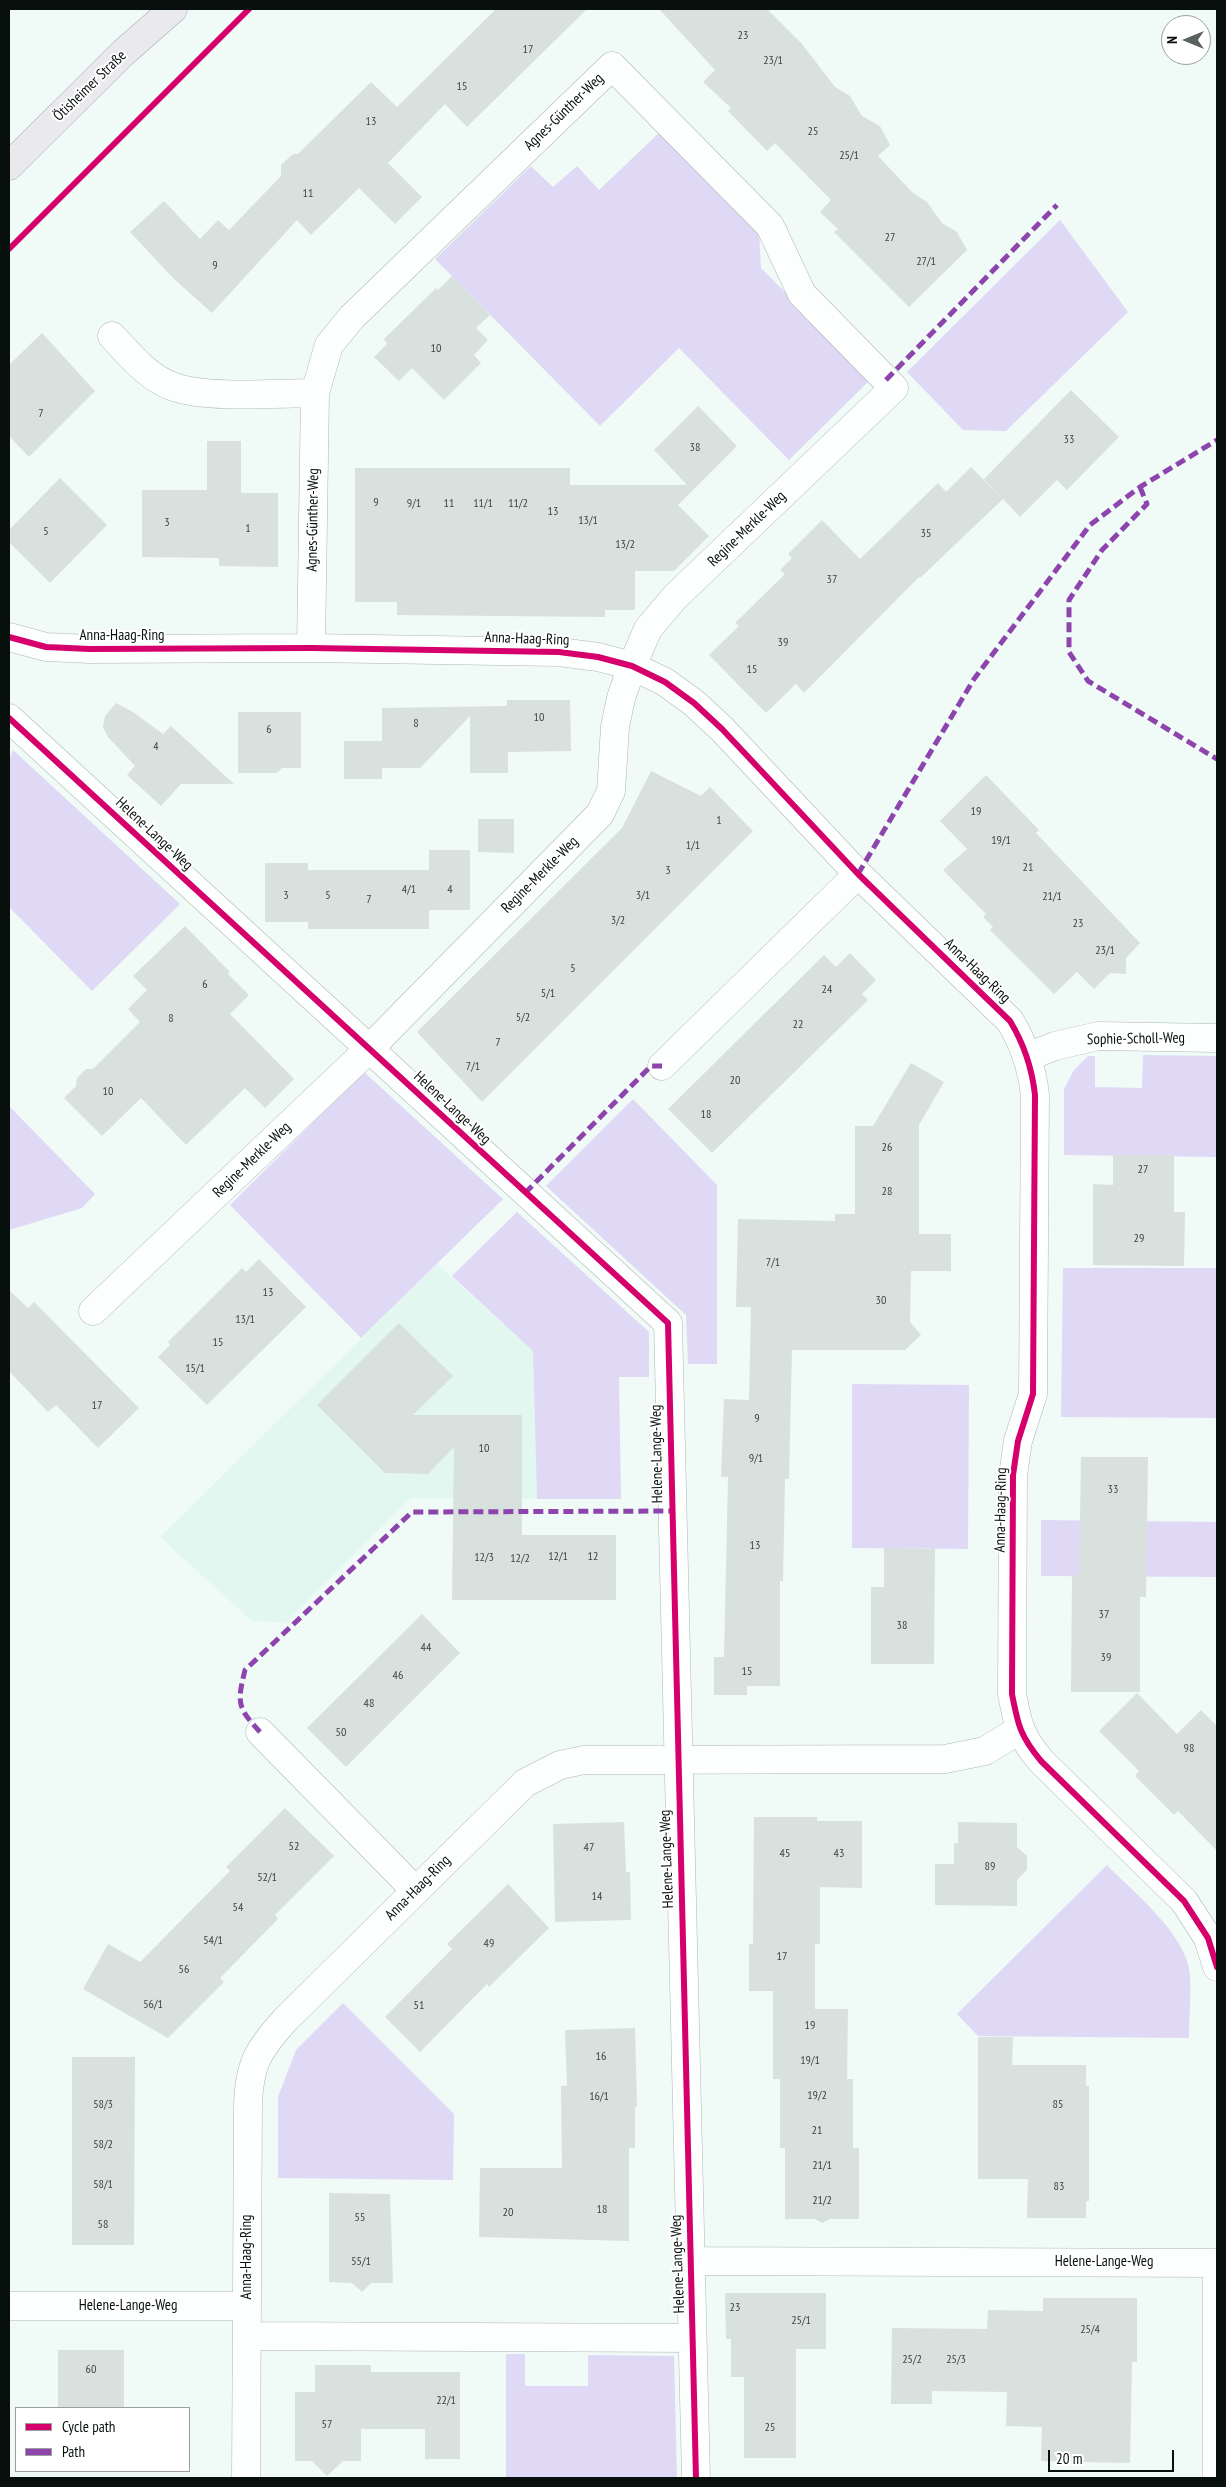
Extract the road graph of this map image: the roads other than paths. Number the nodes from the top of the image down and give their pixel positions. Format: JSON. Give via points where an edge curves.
{"nodes":[{"id":1,"x":173,"y":9,"type":"edge"},
{"id":2,"x":9,"y":166,"type":"edge"},
{"id":3,"x":112,"y":336,"type":"dead end"},
{"id":4,"x":894,"y":388,"type":"joint"},
{"id":5,"x":315,"y":392,"type":"junction"},
{"id":6,"x":9,"y":639,"type":"edge"},
{"id":7,"x":311,"y":648,"type":"junction"},
{"id":8,"x":632,"y":666,"type":"junction"},
{"id":9,"x":9,"y":718,"type":"edge"},
{"id":10,"x":858,"y":874,"type":"junction"},
{"id":11,"x":1217,"y":1038,"type":"edge"},
{"id":12,"x":368,"y":1049,"type":"junction"},
{"id":13,"x":1028,"y":1057,"type":"junction"},
{"id":14,"x":662,"y":1066,"type":"dead end"},
{"id":15,"x":93,"y":1311,"type":"dead end"},
{"id":16,"x":1019,"y":1730,"type":"junction"},
{"id":17,"x":260,"y":1732,"type":"dead end"},
{"id":18,"x":677,"y":1761,"type":"junction"},
{"id":19,"x":416,"y":1890,"type":"junction"},
{"id":20,"x":1213,"y":1937,"type":"edge"},
{"id":21,"x":1217,"y":1968,"type":"edge"},
{"id":22,"x":690,"y":2261,"type":"junction"},
{"id":23,"x":1217,"y":2264,"type":"edge"},
{"id":24,"x":9,"y":2306,"type":"edge"},
{"id":25,"x":247,"y":2306,"type":"junction"},
{"id":26,"x":247,"y":2336,"type":"junction"},
{"id":27,"x":692,"y":2338,"type":"junction"},
{"id":28,"x":246,"y":2478,"type":"edge"},
{"id":29,"x":696,"y":2478,"type":"edge"},
{"id":30,"x":1217,"y":2478,"type":"edge"}],
"edges":[{"from":1,"to":2,"type":"main road","name":"Ötisheimer Straße","via":[[123,53]]},
{"from":3,"to":5,"type":"street","via":[[145,370],[173,386],[206,392]]},
{"from":4,"to":5,"type":"street","name":"Agnes-Günther-Weg","via":[[802,294],[770,226],[612,66],[352,317],[329,345]]},
{"from":4,"to":8,"type":"street","name":"Regine-Merkle-Weg","via":[[675,597],[648,629]]},
{"from":5,"to":7,"type":"street","name":"Agnes-Günther-Weg"},
{"from":6,"to":7,"type":"street","name":"Anna-Haag-Ring","via":[[46,647],[90,649]]},
{"from":7,"to":8,"type":"street","name":"Anna-Haag-Ring","via":[[559,652]]},
{"from":8,"to":10,"type":"street","name":"Anna-Haag-Ring","via":[[665,682],[694,703]]},
{"from":8,"to":12,"type":"street","name":"Regine-Merkle-Weg","via":[[615,727],[611,791],[600,814]]},
{"from":9,"to":12,"type":"street","name":"Helene-Lange-Weg"},
{"from":10,"to":13,"type":"street","name":"Anna-Haag-Ring","via":[[1010,1021]]},
{"from":10,"to":14,"type":"street"},
{"from":11,"to":13,"type":"street","name":"Sophie-Scholl-Weg","via":[[1098,1036]]},
{"from":12,"to":15,"type":"street","name":"Regine-Merkle-Weg"},
{"from":12,"to":18,"type":"street","name":"Helene-Lange-Weg","via":[[668,1323]]},
{"from":13,"to":16,"type":"street","name":"Anna-Haag-Ring","via":[[1035,1095],[1034,1370],[1033,1394],[1018,1441],[1014,1475],[1012,1694]]},
{"from":16,"to":18,"type":"street","name":"Anna-Haag-Ring","via":[[985,1751],[945,1760]]},
{"from":16,"to":20,"type":"street","name":"Anna-Haag-Ring","via":[[1042,1761],[1184,1901]]},
{"from":17,"to":19,"type":"street"},
{"from":18,"to":19,"type":"street","name":"Anna-Haag-Ring","via":[[584,1760],[560,1764],[543,1772],[525,1784]]},
{"from":18,"to":22,"type":"street","name":"Helene-Lange-Weg"},
{"from":19,"to":25,"type":"street","name":"Anna-Haag-Ring","via":[[284,2020],[256,2057],[249,2080]]},
{"from":20,"to":21,"type":"street","name":"Anna-Haag-Ring"},
{"from":22,"to":23,"type":"street","name":"Helene-Lange-Weg"},
{"from":22,"to":27,"type":"street","name":"Helene-Lange-Weg"},
{"from":23,"to":30,"type":"street"},
{"from":24,"to":25,"type":"street","name":"Helene-Lange-Weg"},
{"from":25,"to":26,"type":"street","name":"Anna-Haag-Ring"},
{"from":26,"to":27,"type":"street"},
{"from":26,"to":28,"type":"street","name":"Anna-Haag-Ring"},
{"from":27,"to":29,"type":"street","name":"Helene-Lange-Weg"}]}
